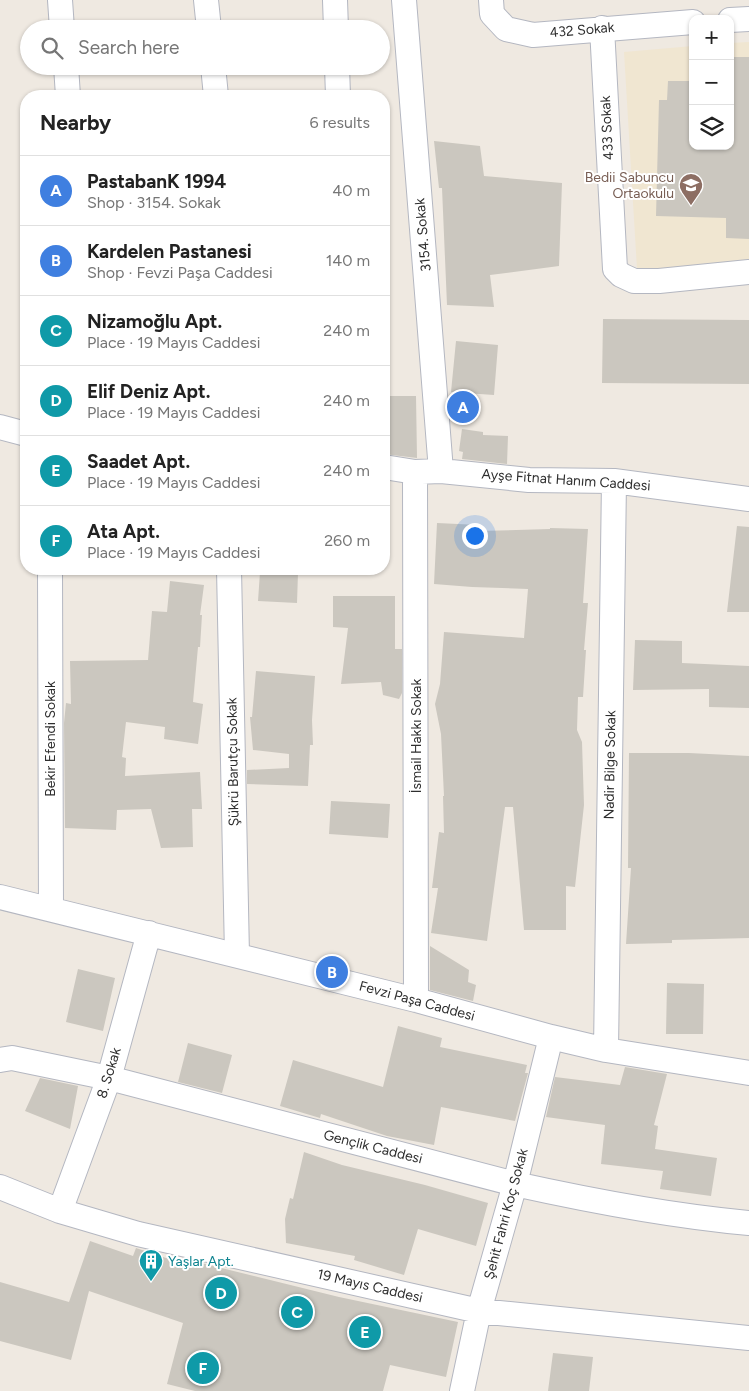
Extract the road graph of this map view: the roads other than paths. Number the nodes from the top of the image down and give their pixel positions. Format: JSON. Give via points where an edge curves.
{"nodes":[{"id":1,"x":60,"y":0,"type":"edge"},
{"id":2,"x":206,"y":0,"type":"edge"},
{"id":3,"x":335,"y":0,"type":"edge"},
{"id":4,"x":404,"y":0,"type":"edge"},
{"id":5,"x":491,"y":0,"type":"edge"},
{"id":6,"x":749,"y":19,"type":"edge"},
{"id":7,"x":61,"y":20,"type":"edge"},
{"id":8,"x":208,"y":20,"type":"edge"},
{"id":9,"x":336,"y":20,"type":"edge"},
{"id":10,"x":734,"y":20,"type":"edge"},
{"id":11,"x":689,"y":22,"type":"edge"},
{"id":12,"x":602,"y":28,"type":"junction"},
{"id":13,"x":67,"y":75,"type":"edge"},
{"id":14,"x":213,"y":75,"type":"edge"},
{"id":15,"x":337,"y":75,"type":"edge"},
{"id":16,"x":68,"y":90,"type":"edge"},
{"id":17,"x":215,"y":90,"type":"edge"},
{"id":18,"x":338,"y":90,"type":"edge"},
{"id":19,"x":749,"y":272,"type":"edge"},
{"id":20,"x":390,"y":468,"type":"edge"},
{"id":21,"x":441,"y":471,"type":"junction"},
{"id":22,"x":415,"y":472,"type":"junction"},
{"id":23,"x":614,"y":481,"type":"junction"},
{"id":24,"x":749,"y":499,"type":"edge"},
{"id":25,"x":50,"y":575,"type":"edge"},
{"id":26,"x":229,"y":575,"type":"edge"},
{"id":27,"x":0,"y":897,"type":"edge"},
{"id":28,"x":51,"y":909,"type":"junction"},
{"id":29,"x":149,"y":934,"type":"junction"},
{"id":30,"x":237,"y":955,"type":"junction"},
{"id":31,"x":416,"y":1000,"type":"junction"},
{"id":32,"x":551,"y":1037,"type":"junction"},
{"id":33,"x":606,"y":1050,"type":"junction"},
{"id":34,"x":0,"y":1060,"type":"edge"},
{"id":35,"x":749,"y":1074,"type":"edge"},
{"id":36,"x":109,"y":1078,"type":"junction"},
{"id":37,"x":515,"y":1184,"type":"junction"},
{"id":38,"x":0,"y":1187,"type":"edge"},
{"id":39,"x":60,"y":1211,"type":"junction"},
{"id":40,"x":749,"y":1223,"type":"edge"},
{"id":41,"x":479,"y":1311,"type":"junction"},
{"id":42,"x":749,"y":1338,"type":"edge"},
{"id":43,"x":462,"y":1391,"type":"edge"}],
"edges":[{"from":1,"to":7,"type":"street"},
{"from":2,"to":8,"type":"street"},
{"from":3,"to":9,"type":"street"},
{"from":4,"to":21,"type":"street","name":"3154. Sokak"},
{"from":5,"to":12,"type":"street","name":"432 Sokak","via":[[492,14],[506,29],[533,35]]},
{"from":6,"to":10,"type":"street"},
{"from":11,"to":12,"type":"street","name":"432 Sokak"},
{"from":12,"to":19,"type":"street","name":"433 Sokak","via":[[616,269],[634,281]]},
{"from":13,"to":16,"type":"street"},
{"from":14,"to":17,"type":"street"},
{"from":15,"to":18,"type":"street"},
{"from":20,"to":22,"type":"street","name":"Ayşe Fitnat Hanım Caddesi"},
{"from":21,"to":22,"type":"street","name":"Ayşe Fitnat Hanım Caddesi"},
{"from":21,"to":23,"type":"street","name":"Ayşe Fitnat Hanım Caddesi","via":[[529,480]]},
{"from":22,"to":31,"type":"street","name":"İsmail Hakkı Sokak"},
{"from":23,"to":24,"type":"street","name":"Ayşe Fitnat Hanım Caddesi"},
{"from":23,"to":33,"type":"street","name":"Nadir Bilge Sokak"},
{"from":25,"to":28,"type":"street","name":"Bekir Efendi Sokak"},
{"from":26,"to":30,"type":"street","name":"Şükrü Barutçu Sokak"},
{"from":27,"to":28,"type":"street","name":"Fevzi Paşa Caddesi"},
{"from":28,"to":29,"type":"street","name":"Fevzi Paşa Caddesi"},
{"from":29,"to":30,"type":"street","name":"Fevzi Paşa Caddesi"},
{"from":29,"to":36,"type":"street","name":"8. Sokak"},
{"from":30,"to":31,"type":"street","name":"Fevzi Paşa Caddesi"},
{"from":31,"to":32,"type":"street","name":"Fevzi Paşa Caddesi"},
{"from":32,"to":33,"type":"street","name":"Fevzi Paşa Caddesi"},
{"from":32,"to":37,"type":"street","name":"Şehit Fahri Koç Sokak"},
{"from":33,"to":35,"type":"street","name":"Fevzi Paşa Caddesi"},
{"from":34,"to":36,"type":"street","name":"Gençlik Caddesi","via":[[12,1058]]},
{"from":36,"to":37,"type":"street","name":"Gençlik Caddesi"},
{"from":36,"to":39,"type":"street","name":"8. Sokak"},
{"from":37,"to":40,"type":"street","name":"Gençlik Caddesi","via":[[581,1199]]},
{"from":37,"to":41,"type":"street","name":"Şehit Fahri Koç Sokak"},
{"from":38,"to":39,"type":"street","name":"19 Mayıs Caddesi"},
{"from":39,"to":41,"type":"street","name":"19 Mayıs Caddesi","via":[[138,1234]]},
{"from":41,"to":42,"type":"street","name":"19 Mayıs Caddesi"},
{"from":41,"to":43,"type":"street","name":"Şehit Fahri Koç Sokak"}]}
